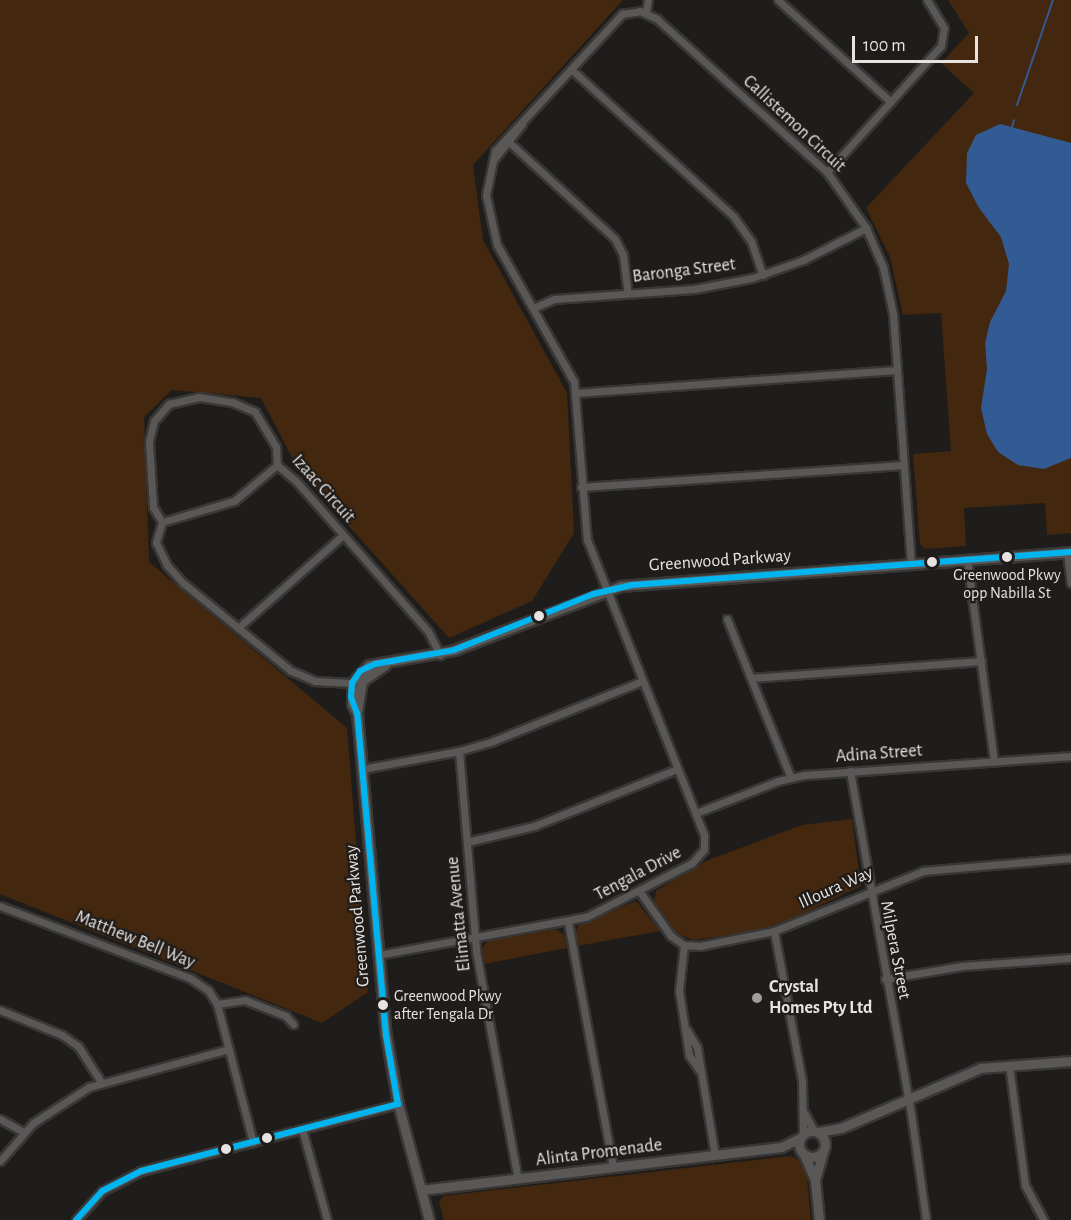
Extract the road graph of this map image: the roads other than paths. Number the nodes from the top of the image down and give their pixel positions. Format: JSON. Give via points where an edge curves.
{"nodes":[{"id":1,"x":648,"y":0,"type":"edge"},
{"id":2,"x":778,"y":0,"type":"edge"},
{"id":3,"x":927,"y":0,"type":"edge"},
{"id":4,"x":646,"y":12,"type":"junction"},
{"id":5,"x":571,"y":69,"type":"junction"},
{"id":6,"x":891,"y":102,"type":"junction"},
{"id":7,"x":522,"y":124,"type":"junction"},
{"id":8,"x":510,"y":143,"type":"junction"},
{"id":9,"x":493,"y":160,"type":"junction"},
{"id":10,"x":827,"y":172,"type":"junction"},
{"id":11,"x":866,"y":228,"type":"junction"},
{"id":12,"x":763,"y":275,"type":"junction"},
{"id":13,"x":628,"y":293,"type":"junction"},
{"id":14,"x":533,"y":308,"type":"junction"},
{"id":15,"x":896,"y":370,"type":"junction"},
{"id":16,"x":576,"y":393,"type":"junction"},
{"id":17,"x":277,"y":465,"type":"junction"},
{"id":18,"x":903,"y":465,"type":"junction"},
{"id":19,"x":581,"y":487,"type":"junction"},
{"id":20,"x":162,"y":522,"type":"junction"},
{"id":21,"x":343,"y":535,"type":"junction"},
{"id":22,"x":1069,"y":552,"type":"edge"},
{"id":23,"x":967,"y":560,"type":"junction"},
{"id":24,"x":911,"y":563,"type":"junction"},
{"id":25,"x":1071,"y":583,"type":"edge"},
{"id":26,"x":606,"y":590,"type":"junction"},
{"id":27,"x":728,"y":619,"type":"dead end"},
{"id":28,"x":238,"y":628,"type":"junction"},
{"id":29,"x":440,"y":655,"type":"junction"},
{"id":30,"x":981,"y":661,"type":"junction"},
{"id":31,"x":385,"y":665,"type":"junction"},
{"id":32,"x":751,"y":678,"type":"junction"},
{"id":33,"x":642,"y":681,"type":"junction"},
{"id":34,"x":352,"y":683,"type":"junction"},
{"id":35,"x":357,"y":713,"type":"junction"},
{"id":36,"x":459,"y":752,"type":"junction"},
{"id":37,"x":1071,"y":756,"type":"edge"},
{"id":38,"x":994,"y":761,"type":"junction"},
{"id":39,"x":362,"y":769,"type":"junction"},
{"id":40,"x":677,"y":769,"type":"junction"},
{"id":41,"x":850,"y":771,"type":"junction"},
{"id":42,"x":791,"y":778,"type":"junction"},
{"id":43,"x":696,"y":813,"type":"junction"},
{"id":44,"x":467,"y":842,"type":"junction"},
{"id":45,"x":1071,"y":858,"type":"edge"},
{"id":46,"x":869,"y":890,"type":"junction"},
{"id":47,"x":640,"y":892,"type":"junction"},
{"id":48,"x":0,"y":906,"type":"edge"},
{"id":49,"x":568,"y":922,"type":"junction"},
{"id":50,"x":774,"y":931,"type":"junction"},
{"id":51,"x":474,"y":938,"type":"junction"},
{"id":52,"x":684,"y":945,"type":"junction"},
{"id":53,"x":378,"y":955,"type":"junction"},
{"id":54,"x":1071,"y":958,"type":"edge"},
{"id":55,"x":885,"y":979,"type":"junction"},
{"id":56,"x":217,"y":1004,"type":"junction"},
{"id":57,"x":0,"y":1010,"type":"edge"},
{"id":58,"x":293,"y":1024,"type":"dead end"},
{"id":59,"x":229,"y":1049,"type":"junction"},
{"id":60,"x":1071,"y":1060,"type":"edge"},
{"id":61,"x":1009,"y":1065,"type":"junction"},
{"id":62,"x":101,"y":1082,"type":"junction"},
{"id":63,"x":908,"y":1098,"type":"junction"},
{"id":64,"x":398,"y":1104,"type":"junction"},
{"id":65,"x":805,"y":1114,"type":"junction"},
{"id":66,"x":0,"y":1119,"type":"edge"},
{"id":67,"x":841,"y":1128,"type":"junction"},
{"id":68,"x":302,"y":1130,"type":"junction"},
{"id":69,"x":816,"y":1131,"type":"junction"},
{"id":70,"x":23,"y":1132,"type":"junction"},
{"id":71,"x":801,"y":1136,"type":"junction"},
{"id":72,"x":253,"y":1142,"type":"junction"},
{"id":73,"x":781,"y":1147,"type":"junction"},
{"id":74,"x":824,"y":1150,"type":"junction"},
{"id":75,"x":803,"y":1154,"type":"junction"},
{"id":76,"x":715,"y":1156,"type":"junction"},
{"id":77,"x":0,"y":1161,"type":"edge"},
{"id":78,"x":613,"y":1168,"type":"junction"},
{"id":79,"x":518,"y":1179,"type":"junction"},
{"id":80,"x":815,"y":1179,"type":"junction"},
{"id":81,"x":421,"y":1190,"type":"junction"},
{"id":82,"x":76,"y":1220,"type":"edge"},
{"id":83,"x":327,"y":1220,"type":"edge"},
{"id":84,"x":429,"y":1220,"type":"edge"},
{"id":85,"x":819,"y":1220,"type":"edge"},
{"id":86,"x":926,"y":1220,"type":"edge"},
{"id":87,"x":1044,"y":1220,"type":"edge"}],
"edges":[{"from":1,"to":4,"type":"street"},
{"from":2,"to":6,"type":"street"},
{"from":3,"to":6,"type":"street","via":[[944,28],[943,42]]},
{"from":4,"to":5,"type":"street","via":[[633,11],[618,17]]},
{"from":4,"to":10,"type":"street","name":"Callistemon Circuit"},
{"from":5,"to":7,"type":"street"},
{"from":5,"to":12,"type":"street","via":[[734,217],[751,241]]},
{"from":6,"to":10,"type":"street"},
{"from":7,"to":8,"type":"street"},
{"from":7,"to":9,"type":"street","via":[[495,151]]},
{"from":8,"to":9,"type":"street"},
{"from":8,"to":13,"type":"street","via":[[615,239],[623,255]]},
{"from":9,"to":14,"type":"street","via":[[486,182],[492,233]]},
{"from":10,"to":11,"type":"street","name":"Callistemon Circuit"},
{"from":11,"to":12,"type":"street","name":"Baronga Street","via":[[821,253]]},
{"from":11,"to":15,"type":"street","name":"Callistemon Circuit","via":[[887,284]]},
{"from":12,"to":13,"type":"street","name":"Baronga Street","via":[[703,288]]},
{"from":13,"to":14,"type":"street","name":"Baronga Street","via":[[554,299]]},
{"from":14,"to":16,"type":"street","via":[[568,369]]},
{"from":15,"to":16,"type":"street"},
{"from":15,"to":18,"type":"street","name":"Callistemon Circuit"},
{"from":16,"to":19,"type":"street"},
{"from":17,"to":20,"type":"street","via":[[234,501]]},
{"from":17,"to":20,"type":"street","name":"Izaac Circuit","via":[[276,447],[261,419],[250,409],[200,397],[173,402],[157,416],[150,434],[153,507]]},
{"from":17,"to":21,"type":"street","name":"Izaac Circuit"},
{"from":18,"to":19,"type":"street"},
{"from":18,"to":24,"type":"street","name":"Callistemon Circuit"},
{"from":19,"to":26,"type":"street","via":[[587,540]]},
{"from":20,"to":28,"type":"street","name":"Izaac Circuit","via":[[156,542],[167,565]]},
{"from":21,"to":28,"type":"street"},
{"from":21,"to":29,"type":"street","name":"Izaac Circuit","via":[[428,631]]},
{"from":22,"to":23,"type":"street","name":"Greenwood Parkway"},
{"from":22,"to":25,"type":"street"},
{"from":23,"to":24,"type":"street","name":"Greenwood Parkway"},
{"from":23,"to":30,"type":"street"},
{"from":24,"to":26,"type":"street","name":"Greenwood Parkway","via":[[648,582]]},
{"from":26,"to":29,"type":"street","name":"Greenwood Parkway"},
{"from":26,"to":33,"type":"street","name":"Tengala Drive"},
{"from":27,"to":32,"type":"street"},
{"from":28,"to":34,"type":"street","name":"Izaac Circuit","via":[[302,677]]},
{"from":29,"to":31,"type":"street","name":"Greenwood Parkway"},
{"from":30,"to":32,"type":"street"},
{"from":30,"to":38,"type":"street"},
{"from":31,"to":34,"type":"street","name":"Greenwood Parkway","via":[[364,668]]},
{"from":31,"to":35,"type":"street","name":"Greenwood Parkway","via":[[362,681]]},
{"from":32,"to":42,"type":"street"},
{"from":33,"to":36,"type":"street"},
{"from":33,"to":40,"type":"street","name":"Tengala Drive"},
{"from":34,"to":35,"type":"street","name":"Greenwood Parkway","via":[[352,704]]},
{"from":35,"to":39,"type":"street","name":"Greenwood Parkway"},
{"from":36,"to":39,"type":"street"},
{"from":36,"to":44,"type":"street","name":"Elimatta Avenue"},
{"from":37,"to":38,"type":"street","name":"Adina Street"},
{"from":38,"to":41,"type":"street","name":"Adina Street"},
{"from":39,"to":53,"type":"street","name":"Greenwood Parkway"},
{"from":40,"to":43,"type":"street","name":"Tengala Drive"},
{"from":40,"to":44,"type":"street","via":[[534,826]]},
{"from":41,"to":42,"type":"street","name":"Adina Street"},
{"from":41,"to":46,"type":"street","name":"Milpera Street"},
{"from":42,"to":43,"type":"street","name":"Adina Street"},
{"from":43,"to":47,"type":"street","name":"Tengala Drive","via":[[704,835],[702,855]]},
{"from":44,"to":51,"type":"street","name":"Elimatta Avenue"},
{"from":45,"to":46,"type":"street","name":"Illoura Way","via":[[935,868]]},
{"from":46,"to":50,"type":"street","name":"Illoura Way"},
{"from":46,"to":55,"type":"street","name":"Milpera Street"},
{"from":47,"to":49,"type":"street","name":"Tengala Drive"},
{"from":47,"to":52,"type":"street","via":[[664,928]]},
{"from":48,"to":56,"type":"street","name":"Matthew Bell Way","via":[[190,978],[208,990]]},
{"from":49,"to":51,"type":"street","name":"Tengala Drive"},
{"from":49,"to":78,"type":"street"},
{"from":50,"to":52,"type":"street","name":"Illoura Way","via":[[716,944]]},
{"from":50,"to":65,"type":"street"},
{"from":51,"to":53,"type":"street","name":"Tengala Drive"},
{"from":51,"to":79,"type":"street","name":"Elimatta Avenue"},
{"from":52,"to":76,"type":"street","via":[[679,981],[689,1055],[699,1070]]},
{"from":53,"to":64,"type":"street","name":"Greenwood Parkway"},
{"from":54,"to":55,"type":"street","via":[[962,966]]},
{"from":55,"to":63,"type":"street","name":"Milpera Street"},
{"from":56,"to":58,"type":"street","via":[[245,1000],[286,1016]]},
{"from":56,"to":59,"type":"street","name":"Matthew Bell Way"},
{"from":57,"to":62,"type":"street","via":[[62,1035],[78,1046]]},
{"from":59,"to":62,"type":"street"},
{"from":59,"to":72,"type":"street","name":"Matthew Bell Way"},
{"from":60,"to":61,"type":"street"},
{"from":61,"to":63,"type":"street","via":[[971,1071]]},
{"from":61,"to":87,"type":"street","via":[[1025,1185]]},
{"from":62,"to":70,"type":"street","via":[[57,1105]]},
{"from":63,"to":67,"type":"street"},
{"from":63,"to":86,"type":"street","name":"Milpera Street"},
{"from":64,"to":68,"type":"street"},
{"from":64,"to":81,"type":"street","name":"Greenwood Parkway"},
{"from":65,"to":69,"type":"street"},
{"from":65,"to":71,"type":"street"},
{"from":66,"to":70,"type":"street"},
{"from":67,"to":69,"type":"street"},
{"from":67,"to":74,"type":"street"},
{"from":68,"to":72,"type":"street"},
{"from":68,"to":83,"type":"street"},
{"from":69,"to":71,"type":"street"},
{"from":69,"to":74,"type":"street","via":[[824,1137]]},
{"from":70,"to":77,"type":"street"},
{"from":71,"to":73,"type":"street","name":"Alinta Promenade"},
{"from":71,"to":75,"type":"street"},
{"from":72,"to":82,"type":"street","via":[[126,1177],[102,1191]]},
{"from":73,"to":75,"type":"street","name":"Alinta Promenade"},
{"from":73,"to":76,"type":"street","name":"Alinta Promenade"},
{"from":74,"to":75,"type":"street","via":[[812,1158]]},
{"from":74,"to":80,"type":"street"},
{"from":75,"to":80,"type":"street"},
{"from":76,"to":78,"type":"street","name":"Alinta Promenade"},
{"from":78,"to":79,"type":"street","name":"Alinta Promenade"},
{"from":79,"to":81,"type":"street","name":"Alinta Promenade"},
{"from":80,"to":85,"type":"street"},
{"from":81,"to":84,"type":"street","name":"Greenwood Parkway"}]}
